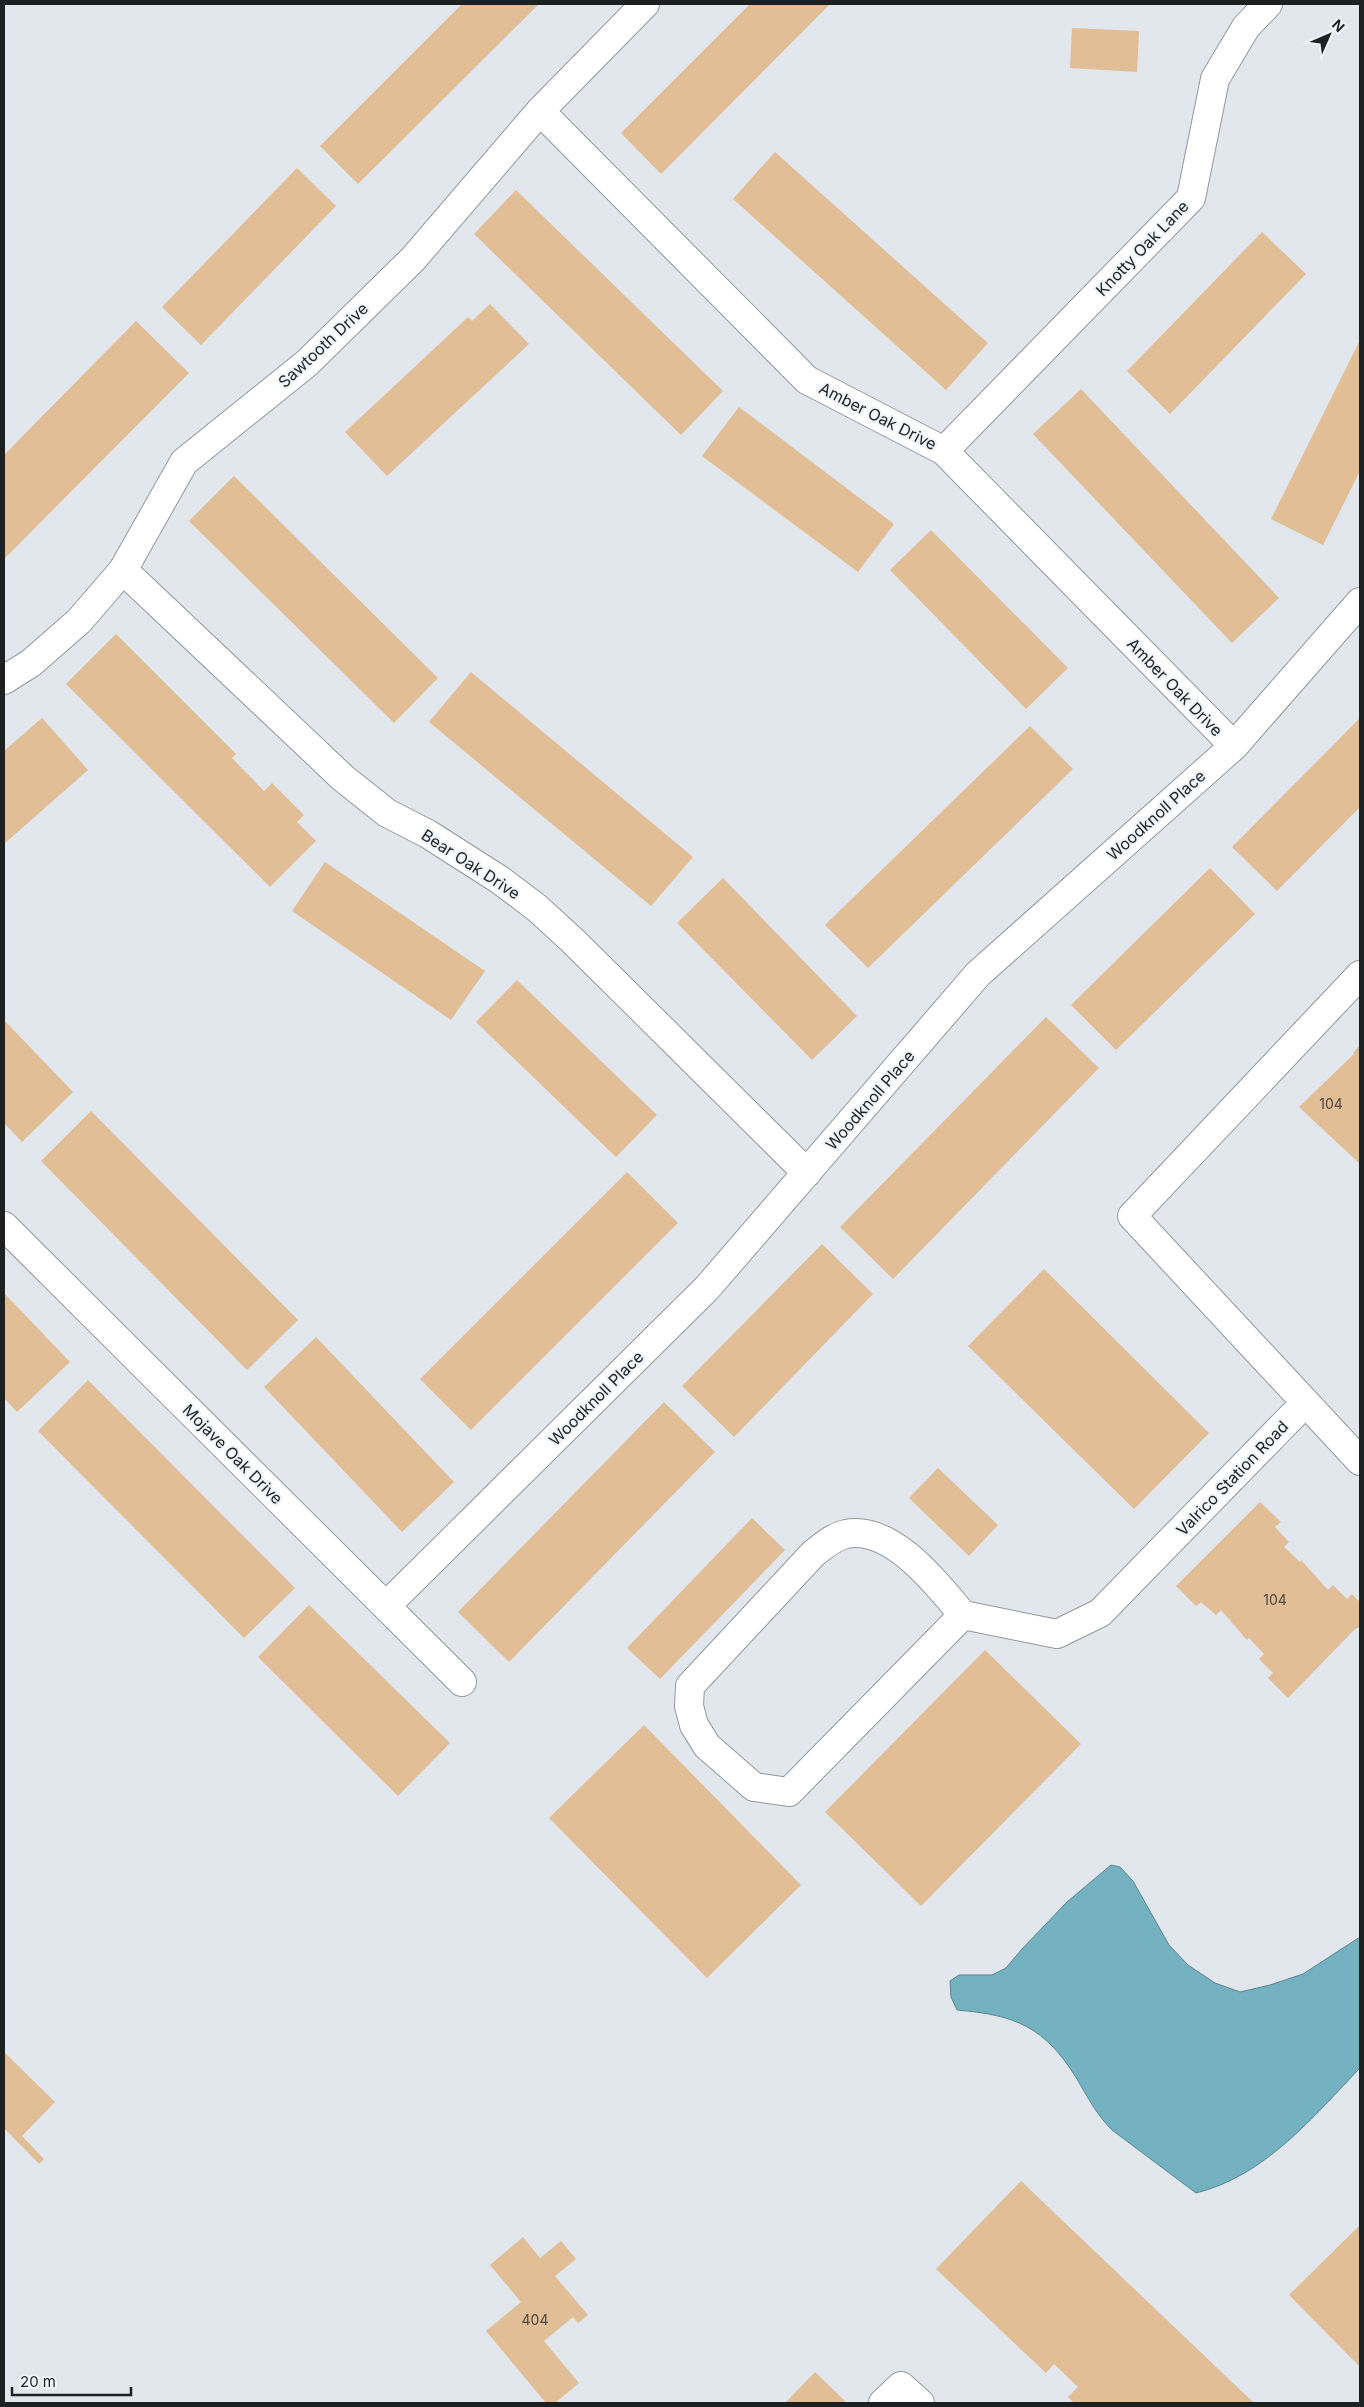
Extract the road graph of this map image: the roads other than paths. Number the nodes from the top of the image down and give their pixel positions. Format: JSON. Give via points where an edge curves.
{"nodes":[{"id":1,"x":645,"y":4,"type":"edge"},
{"id":2,"x":1268,"y":4,"type":"edge"},
{"id":3,"x":540,"y":111,"type":"junction"},
{"id":4,"x":944,"y":451,"type":"junction"},
{"id":5,"x":123,"y":570,"type":"junction"},
{"id":6,"x":1360,"y":602,"type":"edge"},
{"id":7,"x":4,"y":680,"type":"edge"},
{"id":8,"x":1234,"y":746,"type":"junction"},
{"id":9,"x":1360,"y":975,"type":"edge"},
{"id":10,"x":807,"y":1173,"type":"junction"},
{"id":11,"x":4,"y":1226,"type":"edge"},
{"id":12,"x":1305,"y":1403,"type":"junction"},
{"id":13,"x":1360,"y":1461,"type":"edge"},
{"id":14,"x":386,"y":1606,"type":"junction"},
{"id":15,"x":962,"y":1615,"type":"junction"},
{"id":16,"x":462,"y":1682,"type":"dead end"},
{"id":17,"x":883,"y":2403,"type":"edge"},
{"id":18,"x":920,"y":2403,"type":"edge"}],
"edges":[{"from":1,"to":3,"type":"street","name":"Sawtooth Drive"},
{"from":2,"to":4,"type":"street","name":"Knotty Oak Lane","via":[[1246,26],[1215,79],[1191,198]]},
{"from":3,"to":4,"type":"street","name":"Amber Oak Drive","via":[[807,380]]},
{"from":3,"to":5,"type":"street","name":"Sawtooth Drive","via":[[413,259],[307,363],[184,462]]},
{"from":4,"to":8,"type":"street","name":"Amber Oak Drive"},
{"from":5,"to":7,"type":"street","name":"Sawtooth Drive","via":[[79,621],[31,663]]},
{"from":5,"to":10,"type":"street","name":"Bear Oak Drive","via":[[343,778],[387,813],[428,834],[537,908]]},
{"from":6,"to":8,"type":"street","name":"Woodknoll Place"},
{"from":8,"to":10,"type":"street","name":"Woodknoll Place","via":[[978,974]]},
{"from":9,"to":12,"type":"street","via":[[1132,1216]]},
{"from":10,"to":14,"type":"street","name":"Woodknoll Place","via":[[707,1288]]},
{"from":11,"to":14,"type":"street","name":"Mojave Oak Drive"},
{"from":12,"to":13,"type":"street"},
{"from":12,"to":15,"type":"street","name":"Valrico Station Road","via":[[1100,1614],[1057,1634]]},
{"from":14,"to":16,"type":"street","name":"Mojave Oak Drive"},
{"from":15,"to":15,"type":"street","via":[[789,1792],[754,1787],[706,1746],[694,1725],[689,1706],[690,1686],[813,1554],[845,1534],[866,1533],[881,1539],[930,1576]]},
{"from":17,"to":18,"type":"street","via":[[901,2386]]}]}
